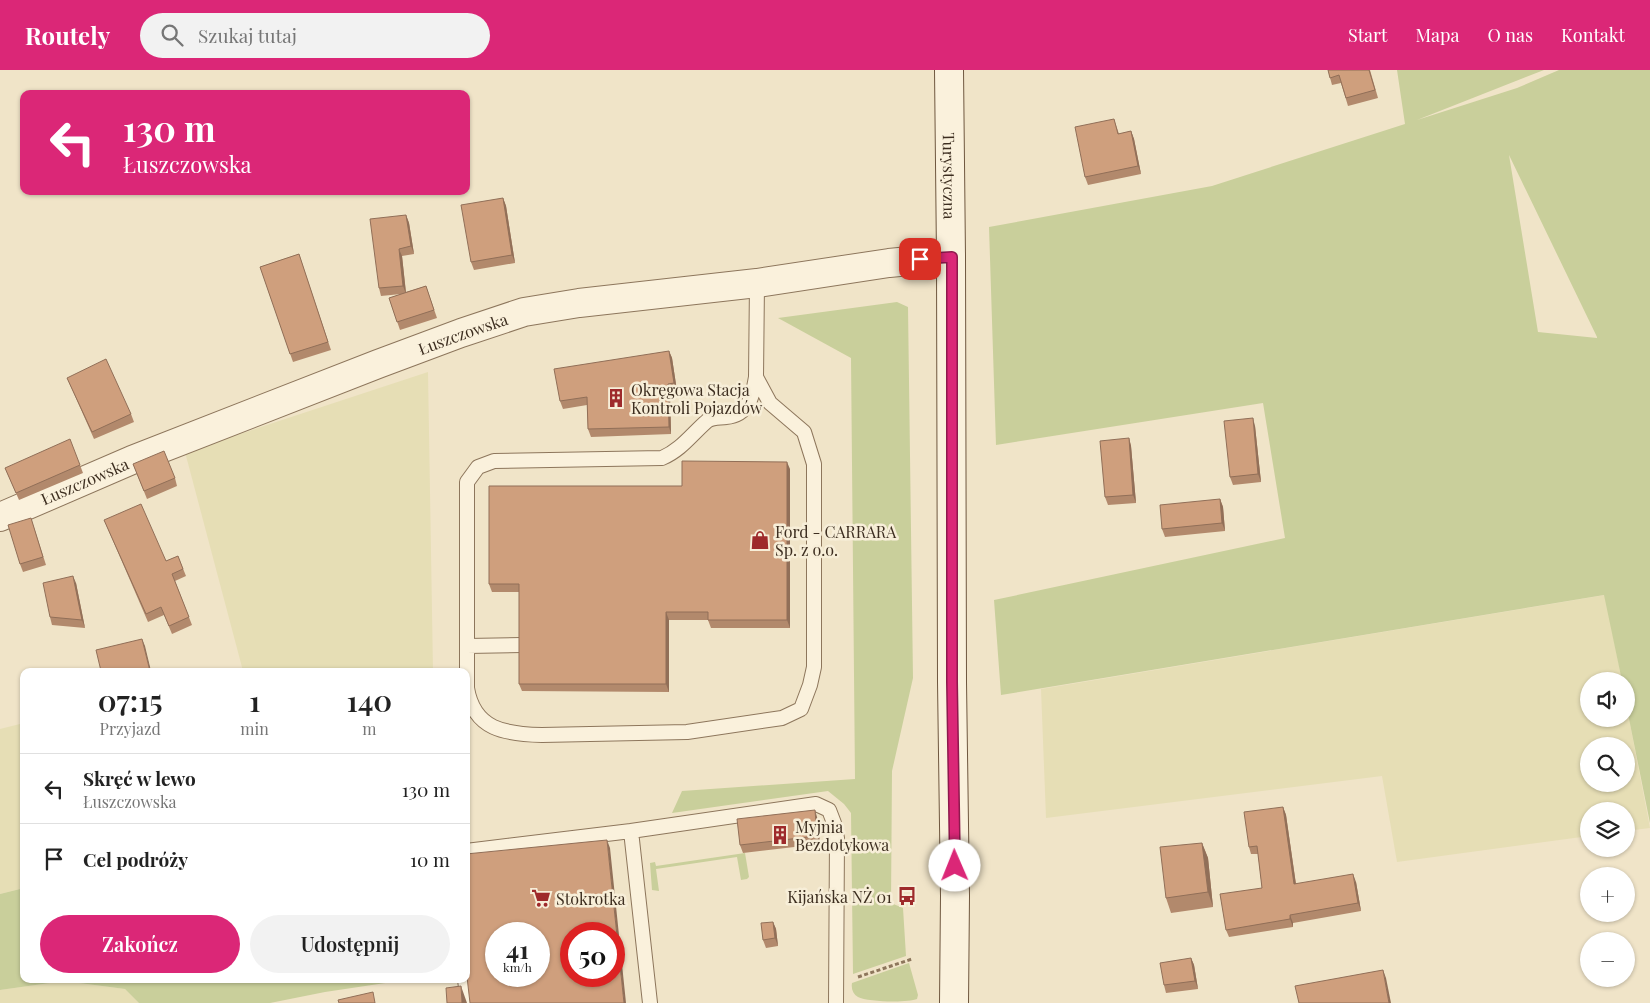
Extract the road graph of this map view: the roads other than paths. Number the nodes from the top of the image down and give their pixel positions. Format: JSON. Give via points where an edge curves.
{"nodes":[{"id":1,"x":950,"y":70,"type":"edge"},
{"id":2,"x":952,"y":257,"type":"junction"},
{"id":3,"x":757,"y":283,"type":"junction"},
{"id":4,"x":756,"y":377,"type":"junction"},
{"id":5,"x":0,"y":517,"type":"edge"},
{"id":6,"x":522,"y":645,"type":"edge"},
{"id":7,"x":467,"y":646,"type":"junction"},
{"id":8,"x":467,"y":668,"type":"edge"},
{"id":9,"x":470,"y":702,"type":"edge"},
{"id":10,"x":631,"y":831,"type":"junction"},
{"id":11,"x":470,"y":851,"type":"edge"},
{"id":12,"x":465,"y":983,"type":"edge"},
{"id":13,"x":467,"y":997,"type":"edge"},
{"id":14,"x":650,"y":1003,"type":"edge"},
{"id":15,"x":836,"y":1003,"type":"edge"},
{"id":16,"x":954,"y":1003,"type":"edge"}],
"edges":[{"from":1,"to":2,"type":"street","name":"Turystyczna"},
{"from":2,"to":3,"type":"street","name":"Łuszczowska"},
{"from":2,"to":16,"type":"street","name":"Turystyczna"},
{"from":3,"to":4,"type":"lane"},
{"from":3,"to":5,"type":"street","name":"Łuszczowska","via":[[524,312],[378,364],[132,460]]},
{"from":4,"to":7,"type":"lane","via":[[753,397],[744,409],[732,417],[710,419],[672,454],[662,458],[494,461],[478,467],[467,482]]},
{"from":4,"to":9,"type":"lane","via":[[770,403],[804,432],[814,464],[814,667],[802,709],[782,718],[687,732],[542,735],[500,730],[480,719]]},
{"from":6,"to":7,"type":"lane"},
{"from":7,"to":8,"type":"lane"},
{"from":10,"to":11,"type":"lane"},
{"from":10,"to":14,"type":"lane"},
{"from":10,"to":15,"type":"lane","via":[[816,804],[828,810],[838,838]]},
{"from":12,"to":13,"type":"lane"}]}
